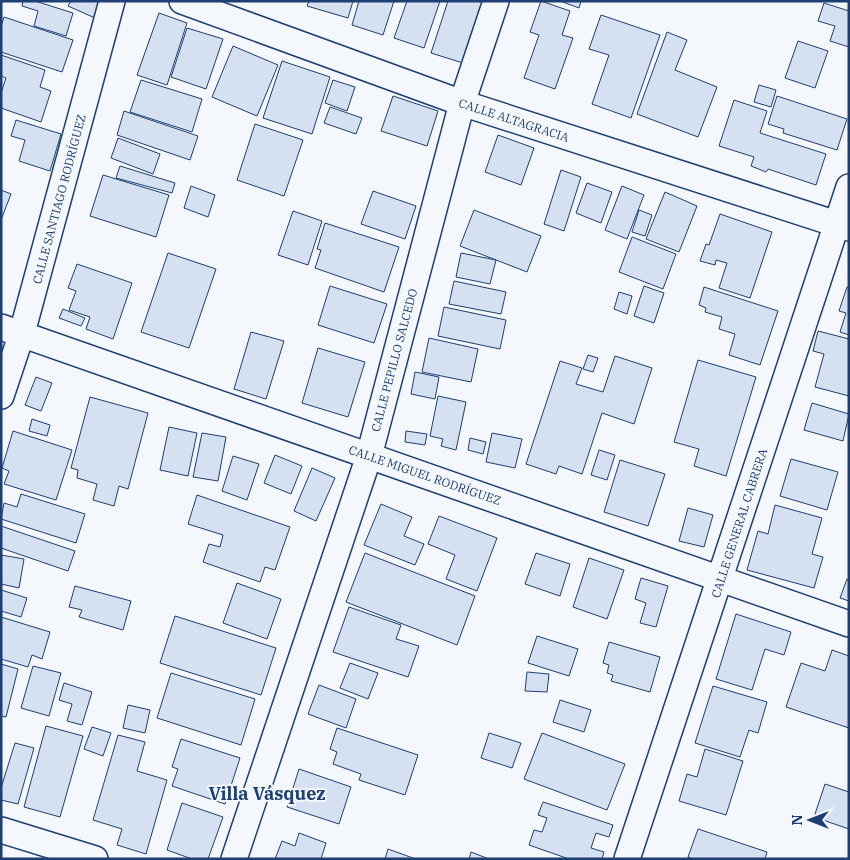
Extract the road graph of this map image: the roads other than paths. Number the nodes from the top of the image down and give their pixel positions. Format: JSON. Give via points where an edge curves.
{"nodes":[{"id":1,"x":112,"y":1,"type":"edge"},
{"id":2,"x":182,"y":1,"type":"edge"},
{"id":3,"x":496,"y":1,"type":"edge"},
{"id":4,"x":462,"y":103,"type":"junction"},
{"id":5,"x":849,"y":186,"type":"edge"},
{"id":6,"x":842,"y":226,"type":"edge"},
{"id":7,"x":12,"y":330,"type":"edge"},
{"id":8,"x":1,"y":396,"type":"edge"},
{"id":9,"x":368,"y":456,"type":"junction"},
{"id":10,"x":720,"y":579,"type":"junction"},
{"id":11,"x":849,"y":624,"type":"edge"},
{"id":12,"x":1,"y":830,"type":"edge"},
{"id":13,"x":95,"y":859,"type":"edge"},
{"id":14,"x":234,"y":859,"type":"edge"},
{"id":15,"x":627,"y":859,"type":"edge"}],
"edges":[{"from":1,"to":7,"type":"street","name":"CALLE SANTIAGO RODRÍGUEZ"},
{"from":2,"to":4,"type":"street","name":"CALLE ALTAGRACIA"},
{"from":3,"to":4,"type":"street","name":"CALLE PEPILLO SALCEDO"},
{"from":4,"to":6,"type":"street","name":"CALLE ALTAGRACIA"},
{"from":4,"to":9,"type":"street","name":"CALLE PEPILLO SALCEDO"},
{"from":5,"to":6,"type":"street","name":"CALLE GENERAL CABRERA"},
{"from":6,"to":10,"type":"street","name":"CALLE GENERAL CABRERA"},
{"from":7,"to":8,"type":"street","name":"CALLE SANTIAGO RODRÍGUEZ"},
{"from":7,"to":9,"type":"street","name":"CALLE MIGUEL RODRÍGUEZ"},
{"from":9,"to":10,"type":"street","name":"CALLE MIGUEL RODRÍGUEZ"},
{"from":9,"to":14,"type":"street","name":"CALLE PEPILLO SALCEDO"},
{"from":10,"to":11,"type":"street","name":"CALLE MIGUEL RODRÍGUEZ"},
{"from":10,"to":15,"type":"street","name":"CALLE GENERAL CABRERA"},
{"from":12,"to":13,"type":"street"}]}
